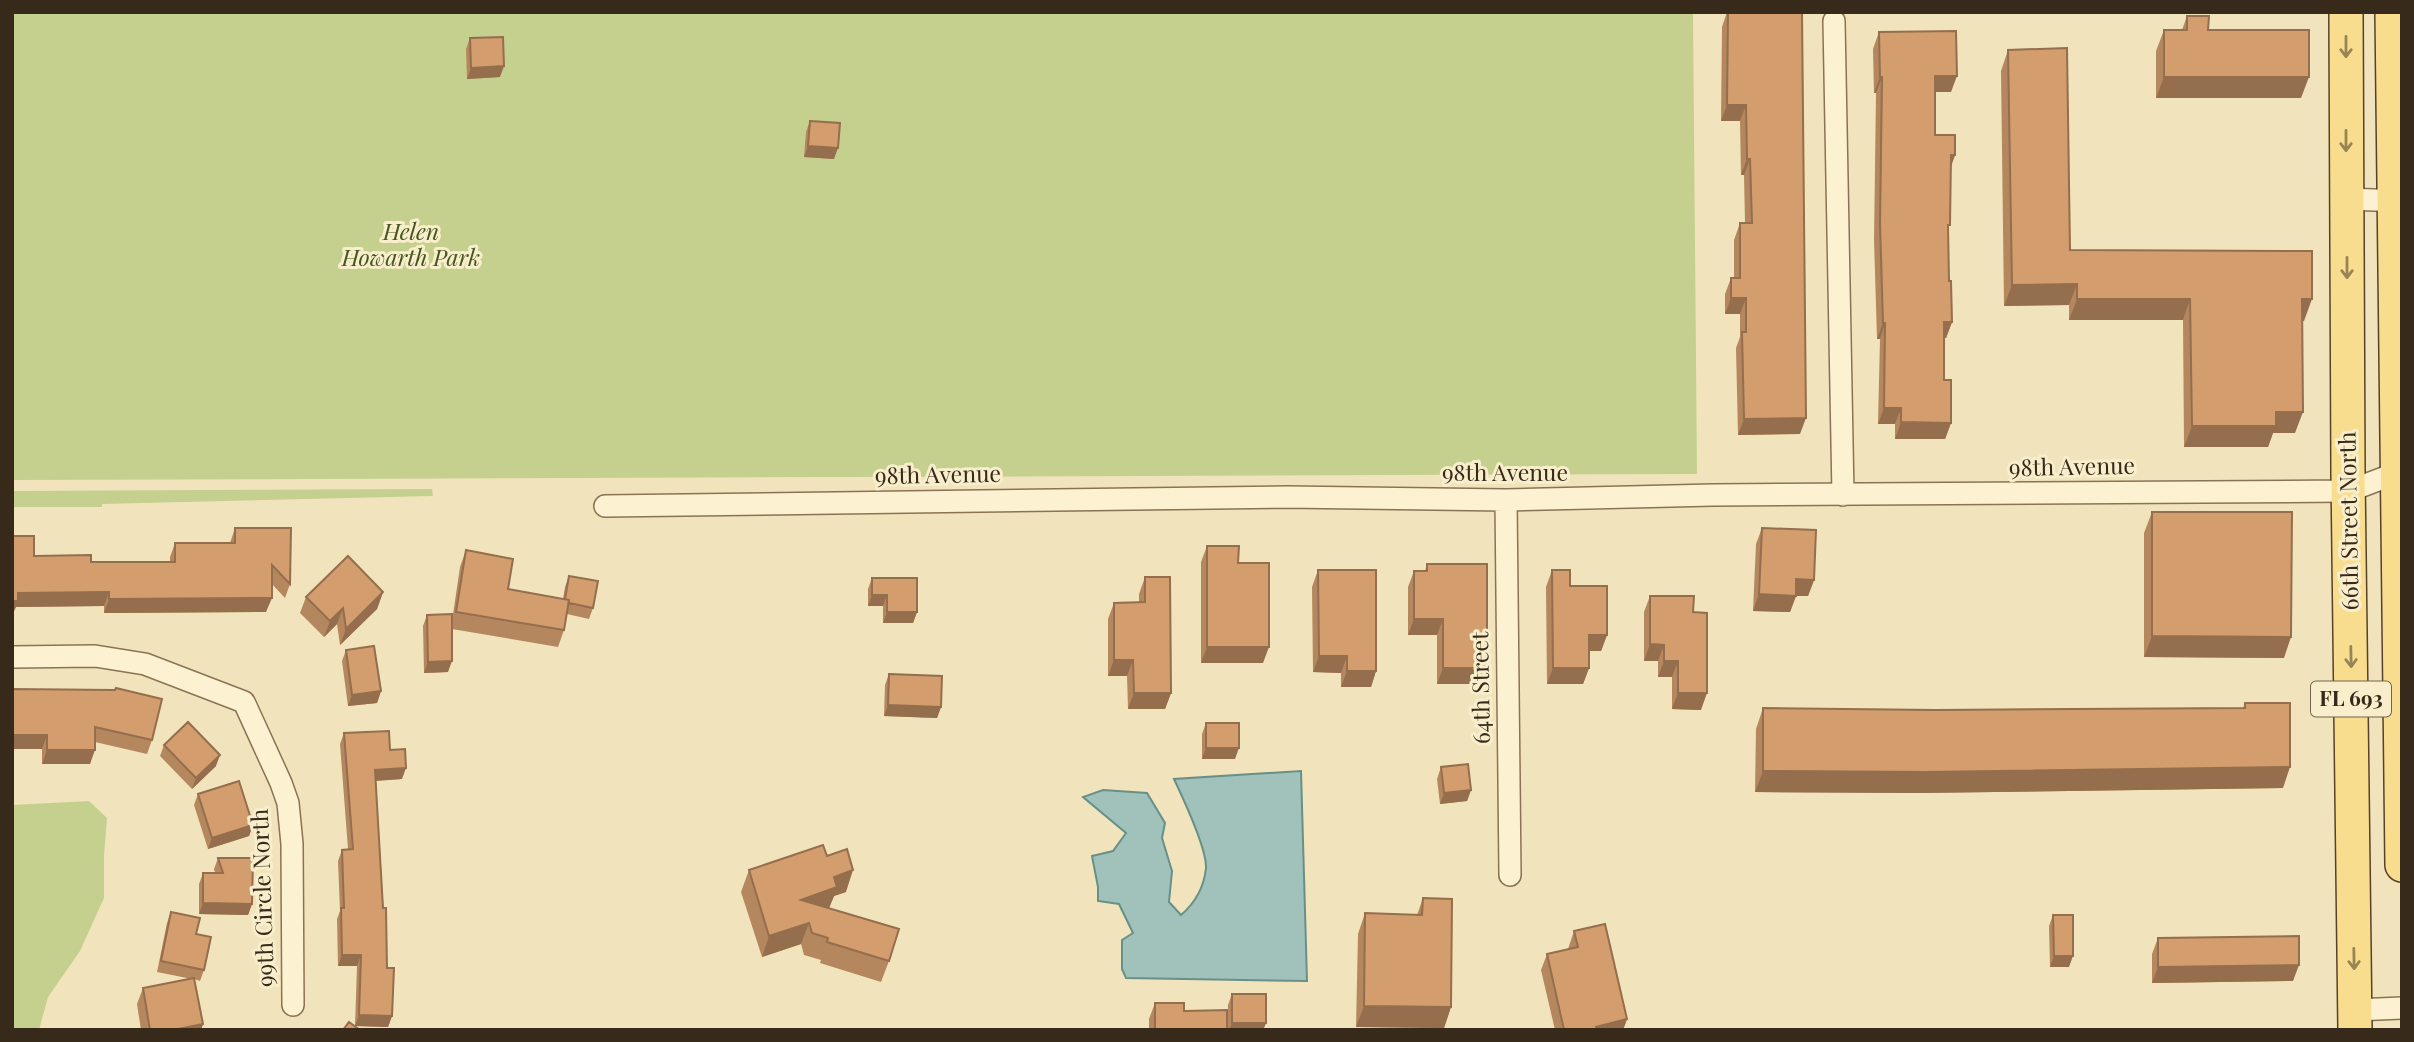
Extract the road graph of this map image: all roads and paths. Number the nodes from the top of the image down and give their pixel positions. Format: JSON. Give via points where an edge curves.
{"nodes":[{"id":1,"x":2346,"y":12,"type":"edge"},
{"id":2,"x":2392,"y":12,"type":"edge"},
{"id":3,"x":1834,"y":21,"type":"dead end"},
{"id":4,"x":2346,"y":199,"type":"junction"},
{"id":5,"x":2398,"y":200,"type":"edge"},
{"id":6,"x":2399,"y":471,"type":"edge"},
{"id":7,"x":2348,"y":491,"type":"junction"},
{"id":8,"x":1843,"y":495,"type":"junction"},
{"id":9,"x":1506,"y":500,"type":"junction"},
{"id":10,"x":605,"y":506,"type":"dead end"},
{"id":11,"x":12,"y":657,"type":"edge"},
{"id":12,"x":2402,"y":865,"type":"edge"},
{"id":13,"x":1510,"y":876,"type":"dead end"},
{"id":14,"x":293,"y":1005,"type":"dead end"},
{"id":15,"x":2402,"y":1008,"type":"edge"},
{"id":16,"x":2355,"y":1020,"type":"edge"}],
"edges":[{"from":1,"to":4,"type":"main road","name":"66th Street North","number":"FL 693","one_way":true},
{"from":2,"to":5,"type":"main road","name":"66th Street North","number":"FL 693"},
{"from":3,"to":8,"type":"street"},
{"from":4,"to":5,"type":"street"},
{"from":4,"to":7,"type":"main road","name":"66th Street North","number":"FL 693","one_way":true},
{"from":5,"to":6,"type":"main road","name":"66th Street North","number":"FL 693"},
{"from":6,"to":7,"type":"street","name":"98th Avenue"},
{"from":6,"to":12,"type":"main road","name":"66th Street North","number":"FL 693"},
{"from":7,"to":8,"type":"street","name":"98th Avenue"},
{"from":7,"to":16,"type":"main road","name":"66th Street North","number":"FL 693","one_way":true},
{"from":8,"to":9,"type":"street","name":"98th Avenue"},
{"from":9,"to":10,"type":"street","name":"98th Avenue","via":[[1287,496]]},
{"from":9,"to":13,"type":"street","name":"64th Street"},
{"from":11,"to":14,"type":"street","name":"99th Circle North","via":[[94,656],[145,664],[244,702],[288,803]]},
{"from":15,"to":16,"type":"street"}]}
